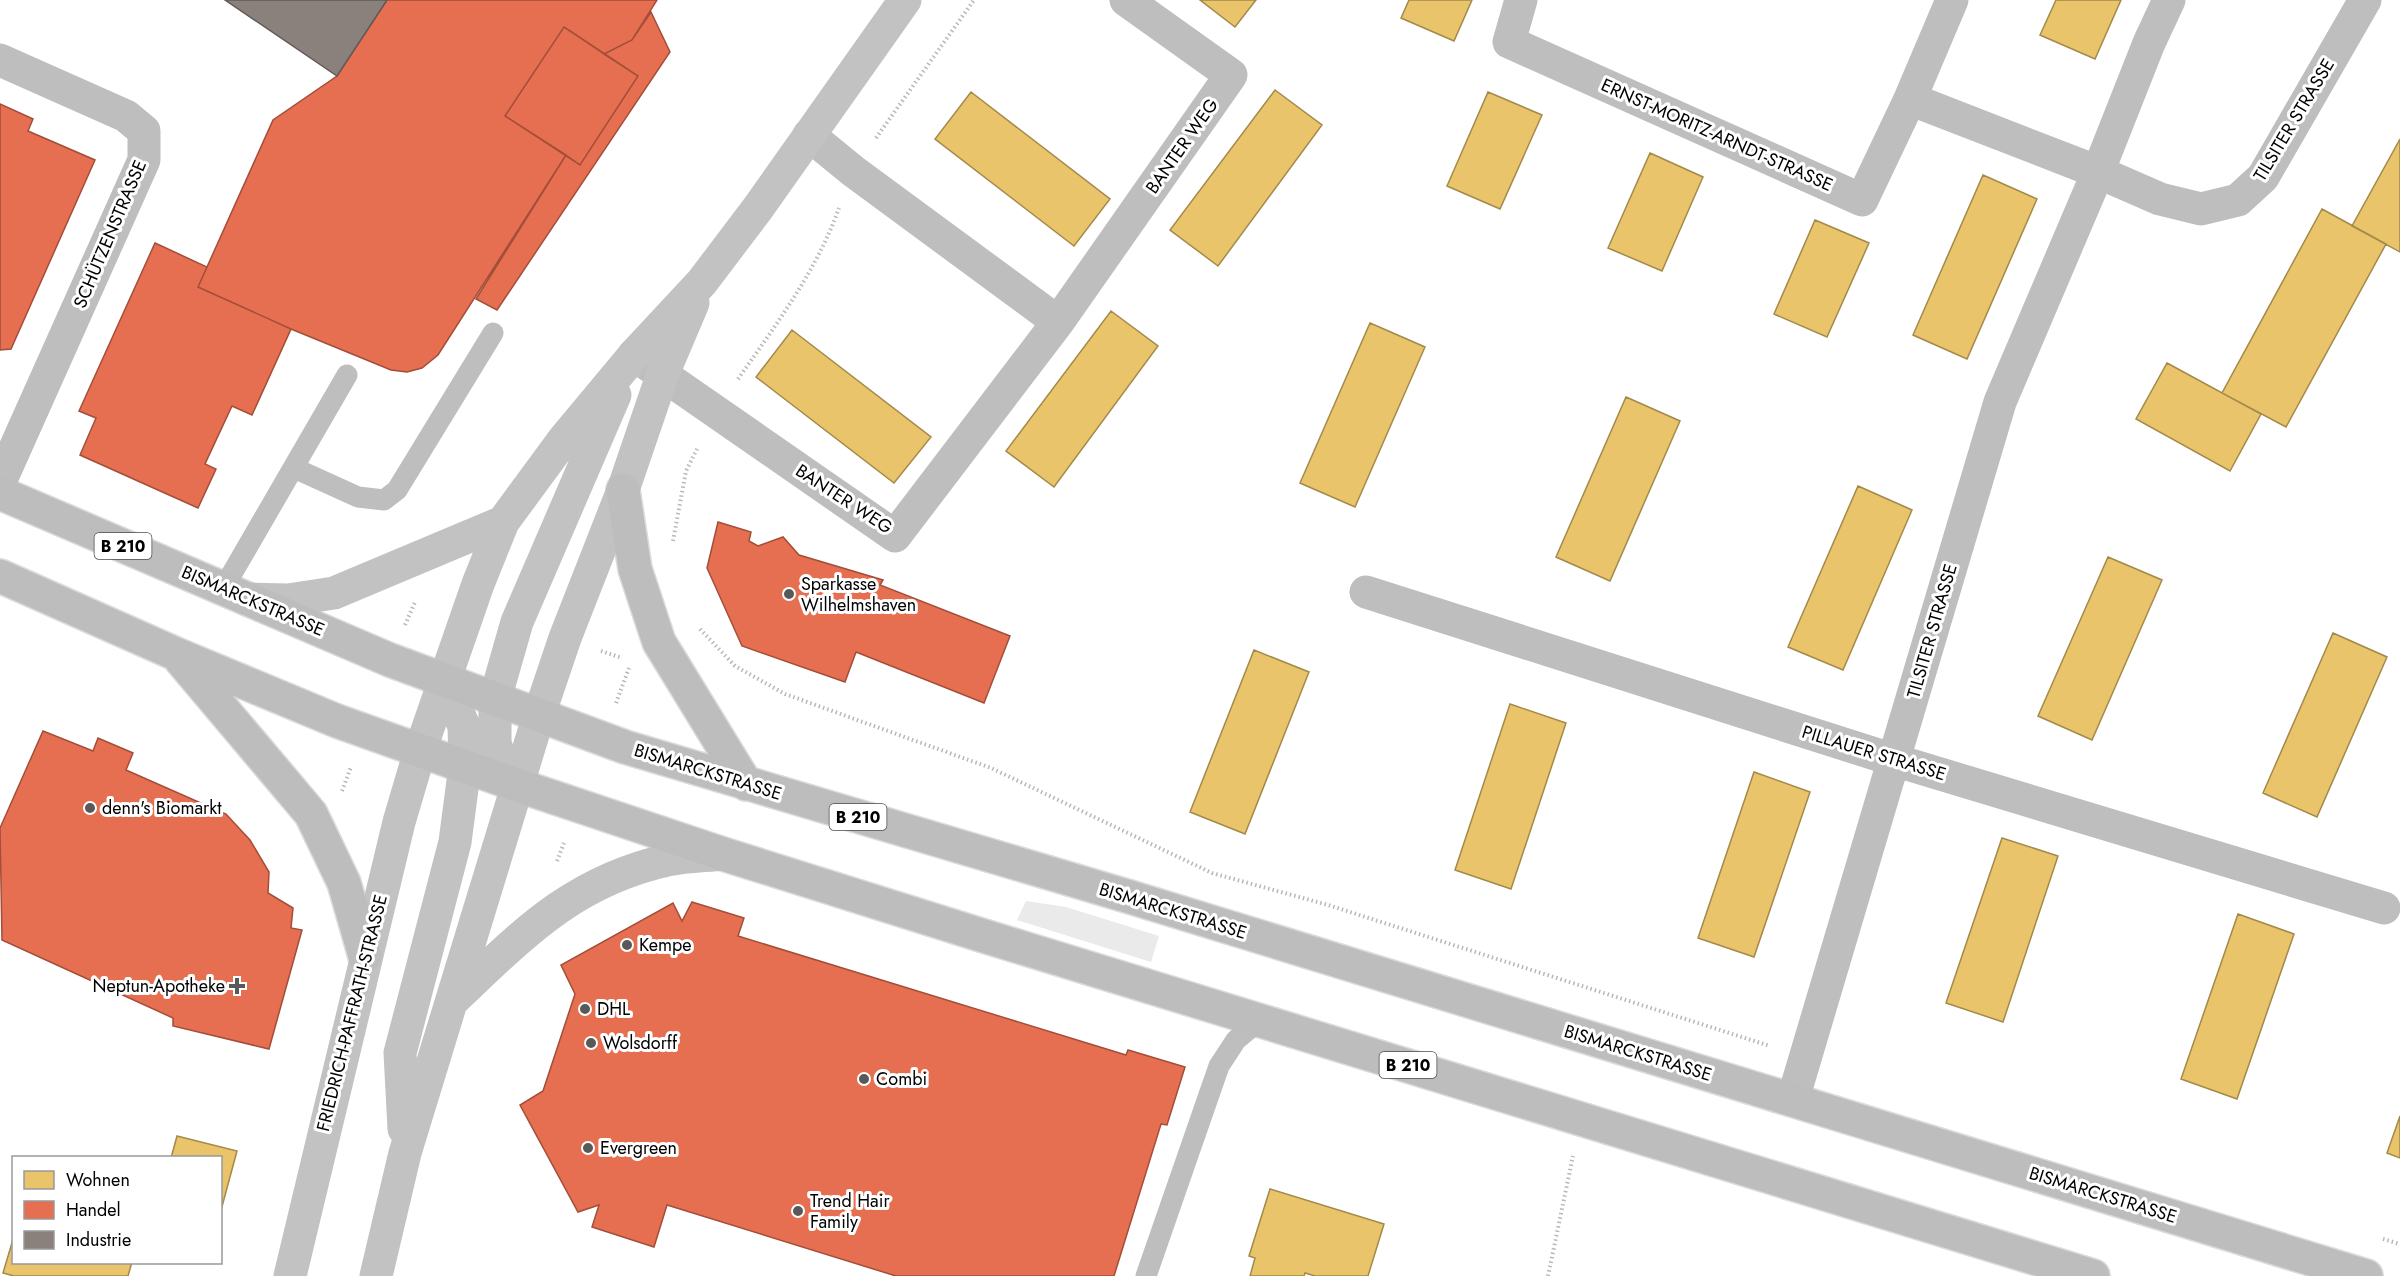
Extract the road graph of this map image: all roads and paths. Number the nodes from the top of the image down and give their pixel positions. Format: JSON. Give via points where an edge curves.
{"nodes":[{"id":1,"x":904,"y":0,"type":"edge"},
{"id":2,"x":974,"y":0,"type":"edge"},
{"id":3,"x":1126,"y":0,"type":"edge"},
{"id":4,"x":1521,"y":0,"type":"edge"},
{"id":5,"x":1952,"y":0,"type":"edge"},
{"id":6,"x":2169,"y":0,"type":"edge"},
{"id":7,"x":2365,"y":0,"type":"edge"},
{"id":8,"x":0,"y":60,"type":"edge"},
{"id":9,"x":1910,"y":99,"type":"junction"},
{"id":10,"x":809,"y":135,"type":"junction"},
{"id":11,"x":853,"y":171,"type":"junction"},
{"id":12,"x":2098,"y":172,"type":"junction"},
{"id":13,"x":702,"y":282,"type":"junction"},
{"id":14,"x":1058,"y":322,"type":"junction"},
{"id":15,"x":493,"y":333,"type":"dead end"},
{"id":16,"x":634,"y":355,"type":"junction"},
{"id":17,"x":347,"y":375,"type":"dead end"},
{"id":18,"x":662,"y":375,"type":"junction"},
{"id":19,"x":715,"y":412,"type":"junction"},
{"id":20,"x":294,"y":468,"type":"junction"},
{"id":21,"x":0,"y":482,"type":"edge"},
{"id":22,"x":623,"y":490,"type":"junction"},
{"id":23,"x":0,"y":493,"type":"edge"},
{"id":24,"x":503,"y":522,"type":"junction"},
{"id":25,"x":674,"y":547,"type":"dead end"},
{"id":26,"x":0,"y":576,"type":"edge"},
{"id":27,"x":1366,"y":592,"type":"dead end"},
{"id":28,"x":234,"y":594,"type":"junction"},
{"id":29,"x":693,"y":622,"type":"dead end"},
{"id":30,"x":176,"y":654,"type":"junction"},
{"id":31,"x":444,"y":681,"type":"junction"},
{"id":32,"x":495,"y":699,"type":"junction"},
{"id":33,"x":539,"y":716,"type":"junction"},
{"id":34,"x":420,"y":751,"type":"junction"},
{"id":35,"x":1894,"y":760,"type":"junction"},
{"id":36,"x":465,"y":766,"type":"junction"},
{"id":37,"x":746,"y":784,"type":"junction"},
{"id":38,"x":517,"y":785,"type":"junction"},
{"id":39,"x":723,"y":854,"type":"junction"},
{"id":40,"x":2384,"y":908,"type":"dead end"},
{"id":41,"x":365,"y":956,"type":"junction"},
{"id":42,"x":451,"y":1002,"type":"junction"},
{"id":43,"x":1260,"y":1020,"type":"junction"},
{"id":44,"x":1804,"y":1057,"type":"junction"},
{"id":45,"x":1793,"y":1099,"type":"junction"},
{"id":46,"x":1581,"y":1118,"type":"junction"},
{"id":47,"x":405,"y":1153,"type":"junction"},
{"id":48,"x":2378,"y":1237,"type":"dead end"},
{"id":49,"x":2400,"y":1244,"type":"edge"},
{"id":50,"x":290,"y":1276,"type":"edge"},
{"id":51,"x":376,"y":1276,"type":"edge"},
{"id":52,"x":1146,"y":1276,"type":"edge"},
{"id":53,"x":1548,"y":1276,"type":"edge"},
{"id":54,"x":2093,"y":1276,"type":"edge"},
{"id":55,"x":2366,"y":1276,"type":"edge"}],
"edges":[{"from":1,"to":10,"type":"main road"},
{"from":2,"to":11,"type":"path"},
{"from":3,"to":14,"type":"street","name":"BANTER WEG","via":[[1231,75]]},
{"from":4,"to":9,"type":"street","name":"ERNST-MORITZ-ARNDT-STRASSE","via":[[1509,42],[1862,200]]},
{"from":5,"to":9,"type":"street","name":"ERNST-MORITZ-ARNDT-STRASSE"},
{"from":6,"to":12,"type":"street","name":"TILSITER STRASSE"},
{"from":7,"to":12,"type":"street","name":"TILSITER STRASSE","via":[[2264,177],[2238,200],[2201,209],[2160,200]]},
{"from":8,"to":21,"type":"street","name":"SCHÜTZENSTRASSE","via":[[126,116],[144,131],[146,144],[144,160]]},
{"from":9,"to":12,"type":"street"},
{"from":10,"to":11,"type":"street"},
{"from":10,"to":13,"type":"main road"},
{"from":11,"to":14,"type":"street"},
{"from":11,"to":19,"type":"path","via":[[827,242]]},
{"from":12,"to":35,"type":"street","name":"TILSITER STRASSE","via":[[2000,402]]},
{"from":13,"to":16,"type":"main road"},
{"from":13,"to":18,"type":"main road"},
{"from":14,"to":19,"type":"street","name":"BANTER WEG","via":[[895,536]]},
{"from":15,"to":20,"type":"lane","via":[[397,490],[384,500],[358,497]]},
{"from":16,"to":18,"type":"street","name":"BANTER WEG"},
{"from":16,"to":24,"type":"main road","via":[[564,439]]},
{"from":16,"to":32,"type":"main road","via":[[517,622]]},
{"from":17,"to":20,"type":"lane"},
{"from":18,"to":19,"type":"street","name":"BANTER WEG"},
{"from":18,"to":22,"type":"main road"},
{"from":19,"to":25,"type":"path","via":[[686,471]]},
{"from":20,"to":28,"type":"lane"},
{"from":22,"to":33,"type":"main road"},
{"from":22,"to":37,"type":"main road","via":[[635,569],[659,642]]},
{"from":23,"to":28,"type":"main road","name":"BISMARCKSTRASSE","number":"B 210"},
{"from":24,"to":28,"type":"main road","via":[[334,593],[288,600]]},
{"from":24,"to":31,"type":"main road"},
{"from":26,"to":30,"type":"main road","number":"B 210"},
{"from":27,"to":35,"type":"street","name":"PILLAUER STRASSE"},
{"from":28,"to":31,"type":"main road","name":"BISMARCKSTRASSE","number":"B 210"},
{"from":29,"to":44,"type":"path","via":[[735,666],[785,694],[991,768],[1212,873],[1328,905]]},
{"from":30,"to":34,"type":"main road","number":"B 210"},
{"from":30,"to":41,"type":"main road","via":[[311,814],[344,883]]},
{"from":31,"to":32,"type":"main road","name":"BISMARCKSTRASSE","number":"B 210"},
{"from":31,"to":34,"type":"main road"},
{"from":31,"to":36,"type":"main road","via":[[464,726]]},
{"from":32,"to":33,"type":"main road","name":"BISMARCKSTRASSE","number":"B 210"},
{"from":32,"to":38,"type":"main road","via":[[495,743],[502,764]]},
{"from":33,"to":37,"type":"main road","name":"BISMARCKSTRASSE","number":"B 210"},
{"from":33,"to":38,"type":"main road"},
{"from":34,"to":36,"type":"main road","number":"B 210"},
{"from":34,"to":41,"type":"main road","name":"FRIEDRICH-PAFFRATH-STRASSE"},
{"from":35,"to":40,"type":"street","name":"PILLAUER STRASSE"},
{"from":35,"to":44,"type":"street","name":"TILSITER STRASSE"},
{"from":36,"to":38,"type":"main road","number":"B 210"},
{"from":36,"to":47,"type":"main road","via":[[455,842],[400,1053]]},
{"from":37,"to":45,"type":"main road","name":"BISMARCKSTRASSE","number":"B 210"},
{"from":38,"to":39,"type":"main road","number":"B 210"},
{"from":38,"to":42,"type":"main road"},
{"from":39,"to":42,"type":"main road","via":[[669,860],[614,876],[571,897],[518,938]]},
{"from":39,"to":43,"type":"main road","number":"B 210"},
{"from":41,"to":50,"type":"main road","name":"FRIEDRICH-PAFFRATH-STRASSE"},
{"from":42,"to":47,"type":"main road"},
{"from":43,"to":46,"type":"main road","number":"B 210"},
{"from":43,"to":52,"type":"lane","via":[[1236,1040],[1219,1066]]},
{"from":44,"to":45,"type":"street","name":"TILSITER STRASSE"},
{"from":45,"to":55,"type":"main road","name":"BISMARCKSTRASSE","number":"B 210"},
{"from":46,"to":53,"type":"path"},
{"from":46,"to":54,"type":"main road","number":"B 210"},
{"from":47,"to":51,"type":"main road"},
{"from":48,"to":49,"type":"path"}]}
